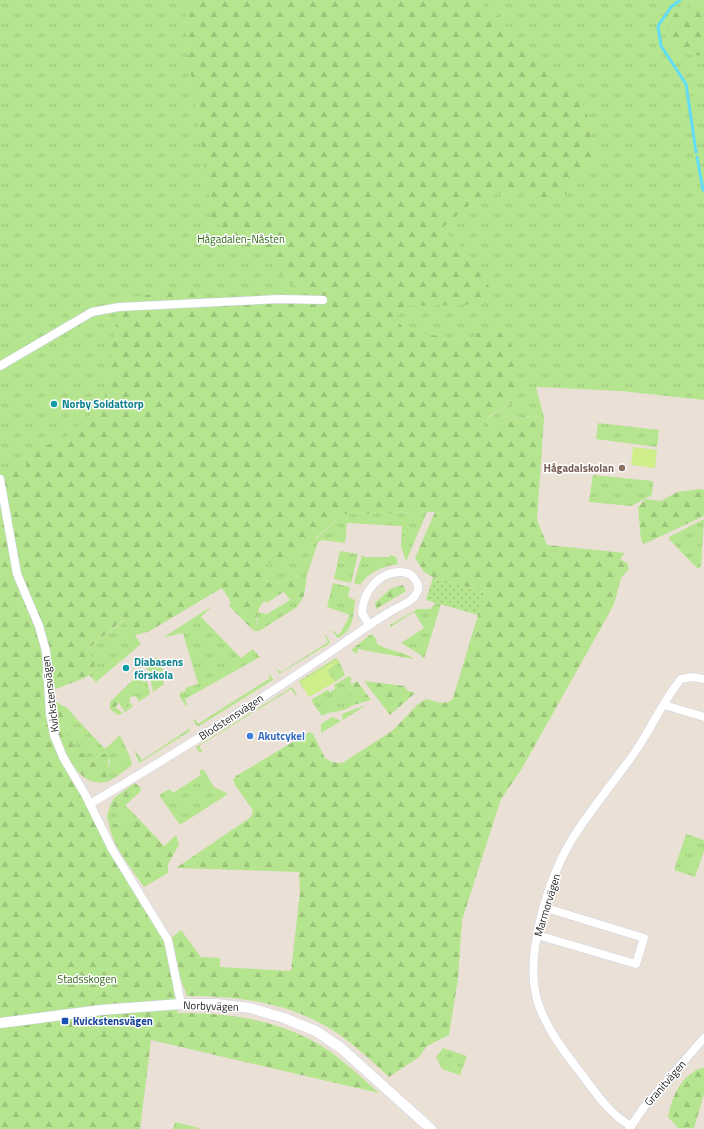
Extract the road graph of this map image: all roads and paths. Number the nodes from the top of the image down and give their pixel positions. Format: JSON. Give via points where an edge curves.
{"nodes":[{"id":1,"x":323,"y":300,"type":"dead end"},
{"id":2,"x":0,"y":366,"type":"edge"},
{"id":3,"x":0,"y":479,"type":"edge"},
{"id":4,"x":369,"y":625,"type":"junction"},
{"id":5,"x":704,"y":679,"type":"edge"},
{"id":6,"x":664,"y":705,"type":"junction"},
{"id":7,"x":704,"y":717,"type":"edge"},
{"id":8,"x":90,"y":804,"type":"junction"},
{"id":9,"x":543,"y":907,"type":"junction"},
{"id":10,"x":537,"y":935,"type":"junction"},
{"id":11,"x":181,"y":1004,"type":"junction"},
{"id":12,"x":0,"y":1022,"type":"edge"},
{"id":13,"x":704,"y":1038,"type":"edge"},
{"id":14,"x":630,"y":1128,"type":"edge"},
{"id":15,"x":431,"y":1129,"type":"edge"}],
"edges":[{"from":1,"to":2,"type":"street","via":[[280,299],[112,308],[92,312]]},
{"from":3,"to":8,"type":"street","name":"Kvickstensvägen","via":[[17,574],[39,626],[46,651],[54,735]]},
{"from":4,"to":4,"type":"street","name":"Blodstensvägen","via":[[413,598],[418,586],[411,575],[406,572],[395,572],[382,578],[366,594],[362,614]]},
{"from":4,"to":8,"type":"street","name":"Blodstensvägen","via":[[201,737]]},
{"from":5,"to":6,"type":"street","name":"Marmorvägen","via":[[681,679]]},
{"from":6,"to":7,"type":"street"},
{"from":6,"to":9,"type":"street","name":"Marmorvägen","via":[[649,733],[575,834],[563,856]]},
{"from":8,"to":11,"type":"street","name":"Kvickstensvägen","via":[[112,849],[168,940]]},
{"from":9,"to":10,"type":"street","name":"Marmorvägen"},
{"from":9,"to":10,"type":"street","via":[[644,938],[636,964]]},
{"from":10,"to":14,"type":"street","name":"Marmorvägen","via":[[532,965],[537,1002],[545,1021],[612,1115]]},
{"from":11,"to":12,"type":"street","name":"Norbyvägen"},
{"from":11,"to":15,"type":"street","name":"Norbyvägen","via":[[216,1004],[250,1008],[316,1031],[342,1048]]},
{"from":13,"to":14,"type":"street","name":"Granitvägen","via":[[644,1107]]}]}
